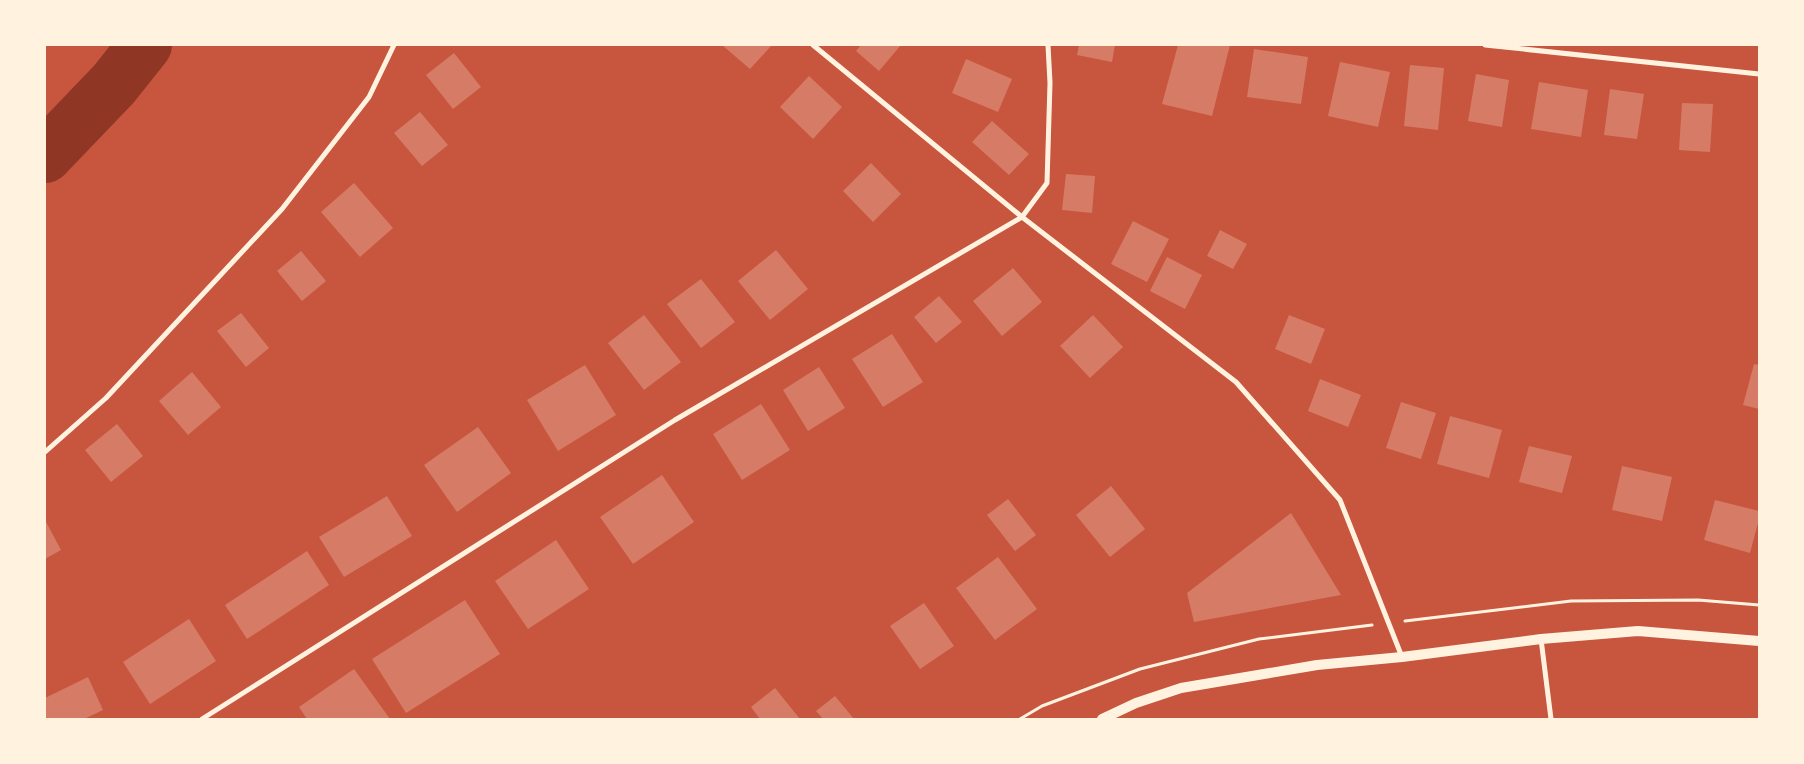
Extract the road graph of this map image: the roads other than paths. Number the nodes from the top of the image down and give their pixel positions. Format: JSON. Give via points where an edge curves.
{"nodes":[{"id":1,"x":394,"y":45,"type":"edge"},
{"id":2,"x":813,"y":45,"type":"edge"},
{"id":3,"x":1048,"y":45,"type":"edge"},
{"id":4,"x":1485,"y":45,"type":"edge"},
{"id":5,"x":1759,"y":74,"type":"edge"},
{"id":6,"x":1022,"y":217,"type":"junction"},
{"id":7,"x":45,"y":452,"type":"edge"},
{"id":8,"x":1541,"y":639,"type":"junction"},
{"id":9,"x":1759,"y":641,"type":"edge"},
{"id":10,"x":1402,"y":656,"type":"junction"},
{"id":11,"x":202,"y":719,"type":"edge"},
{"id":12,"x":1102,"y":719,"type":"edge"},
{"id":13,"x":1551,"y":719,"type":"edge"}],
"edges":[{"from":1,"to":7,"type":"street","via":[[369,97],[282,209],[106,398]]},
{"from":2,"to":6,"type":"street"},
{"from":3,"to":6,"type":"street","via":[[1047,183]]},
{"from":4,"to":5,"type":"street"},
{"from":6,"to":10,"type":"street","via":[[1236,382],[1340,500]]},
{"from":6,"to":11,"type":"street","via":[[675,420]]},
{"from":8,"to":9,"type":"main road","via":[[1638,631]]},
{"from":8,"to":10,"type":"main road"},
{"from":8,"to":13,"type":"street"},
{"from":10,"to":12,"type":"main road","via":[[1317,665],[1181,688]]}]}
